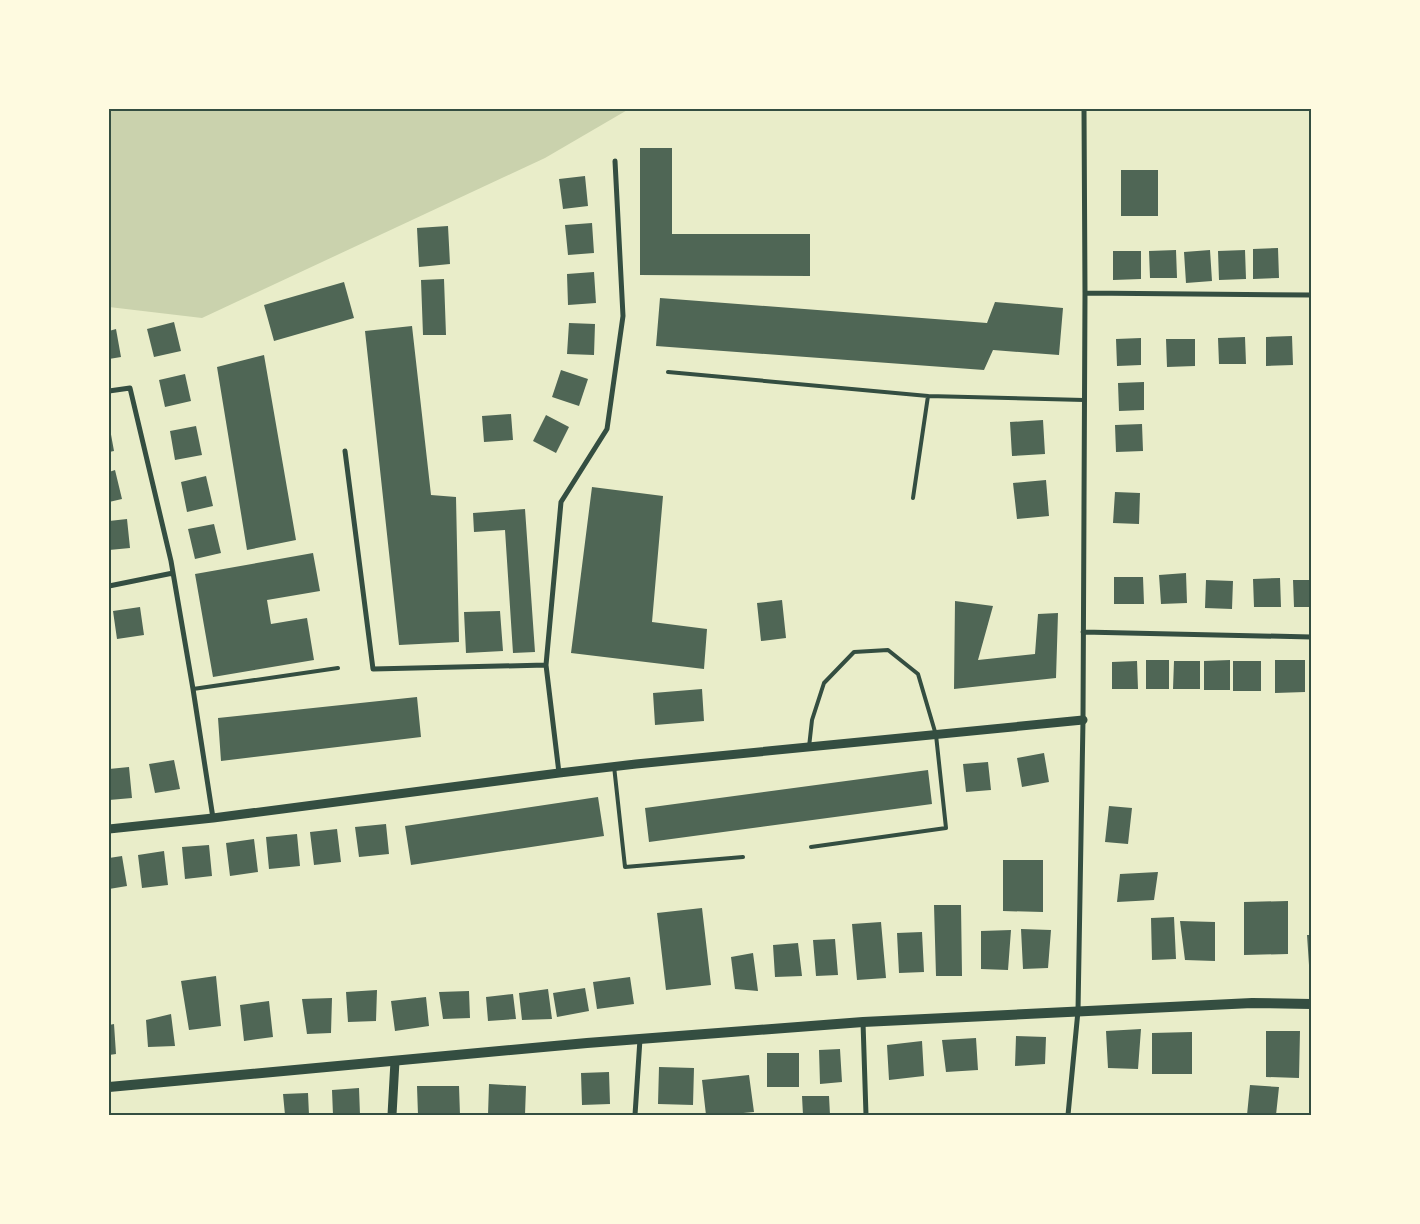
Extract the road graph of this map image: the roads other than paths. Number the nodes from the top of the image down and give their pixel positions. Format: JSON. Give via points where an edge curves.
{"nodes":[{"id":1,"x":1084,"y":109,"type":"edge"},
{"id":2,"x":615,"y":161,"type":"dead end"},
{"id":3,"x":1085,"y":293,"type":"junction"},
{"id":4,"x":1311,"y":295,"type":"edge"},
{"id":5,"x":668,"y":372,"type":"dead end"},
{"id":6,"x":109,"y":391,"type":"edge"},
{"id":7,"x":928,"y":396,"type":"junction"},
{"id":8,"x":1084,"y":400,"type":"junction"},
{"id":9,"x":345,"y":451,"type":"dead end"},
{"id":10,"x":913,"y":498,"type":"dead end"},
{"id":11,"x":173,"y":573,"type":"junction"},
{"id":12,"x":109,"y":586,"type":"edge"},
{"id":13,"x":1083,"y":632,"type":"junction"},
{"id":14,"x":1311,"y":637,"type":"edge"},
{"id":15,"x":546,"y":665,"type":"junction"},
{"id":16,"x":338,"y":668,"type":"dead end"},
{"id":17,"x":193,"y":689,"type":"junction"},
{"id":18,"x":1083,"y":720,"type":"junction"},
{"id":19,"x":936,"y":734,"type":"junction"},
{"id":20,"x":809,"y":747,"type":"junction"},
{"id":21,"x":614,"y":766,"type":"junction"},
{"id":22,"x":559,"y":772,"type":"junction"},
{"id":23,"x":213,"y":818,"type":"junction"},
{"id":24,"x":109,"y":829,"type":"edge"},
{"id":25,"x":811,"y":847,"type":"dead end"},
{"id":26,"x":743,"y":857,"type":"dead end"},
{"id":27,"x":1311,"y":1004,"type":"edge"},
{"id":28,"x":1078,"y":1011,"type":"junction"},
{"id":29,"x":863,"y":1022,"type":"junction"},
{"id":30,"x":640,"y":1039,"type":"junction"},
{"id":31,"x":394,"y":1061,"type":"junction"},
{"id":32,"x":109,"y":1087,"type":"edge"},
{"id":33,"x":392,"y":1115,"type":"edge"},
{"id":34,"x":636,"y":1115,"type":"edge"},
{"id":35,"x":866,"y":1115,"type":"edge"},
{"id":36,"x":1068,"y":1115,"type":"edge"}],
"edges":[{"from":1,"to":3,"type":"street"},
{"from":2,"to":15,"type":"street","via":[[622,325],[607,429],[561,502]]},
{"from":3,"to":4,"type":"street"},
{"from":3,"to":8,"type":"street"},
{"from":5,"to":7,"type":"lane"},
{"from":6,"to":11,"type":"street","via":[[130,388]]},
{"from":7,"to":8,"type":"lane"},
{"from":7,"to":10,"type":"lane"},
{"from":8,"to":13,"type":"street"},
{"from":9,"to":15,"type":"street","via":[[373,669]]},
{"from":11,"to":12,"type":"street"},
{"from":11,"to":17,"type":"street"},
{"from":13,"to":14,"type":"street"},
{"from":13,"to":18,"type":"street"},
{"from":15,"to":22,"type":"street"},
{"from":16,"to":17,"type":"lane"},
{"from":17,"to":23,"type":"street"},
{"from":18,"to":19,"type":"street"},
{"from":18,"to":28,"type":"street"},
{"from":19,"to":20,"type":"street"},
{"from":19,"to":20,"type":"lane","via":[[918,674],[888,650],[854,652],[824,683],[812,720]]},
{"from":19,"to":25,"type":"lane","via":[[946,828]]},
{"from":20,"to":21,"type":"street"},
{"from":21,"to":22,"type":"street"},
{"from":21,"to":26,"type":"lane","via":[[625,867]]},
{"from":22,"to":23,"type":"street"},
{"from":23,"to":24,"type":"street"},
{"from":27,"to":28,"type":"main road","via":[[1252,1003]]},
{"from":28,"to":29,"type":"main road"},
{"from":28,"to":36,"type":"street"},
{"from":29,"to":30,"type":"main road"},
{"from":29,"to":35,"type":"street"},
{"from":30,"to":31,"type":"main road"},
{"from":30,"to":34,"type":"street"},
{"from":31,"to":32,"type":"main road"},
{"from":31,"to":33,"type":"street"}]}
